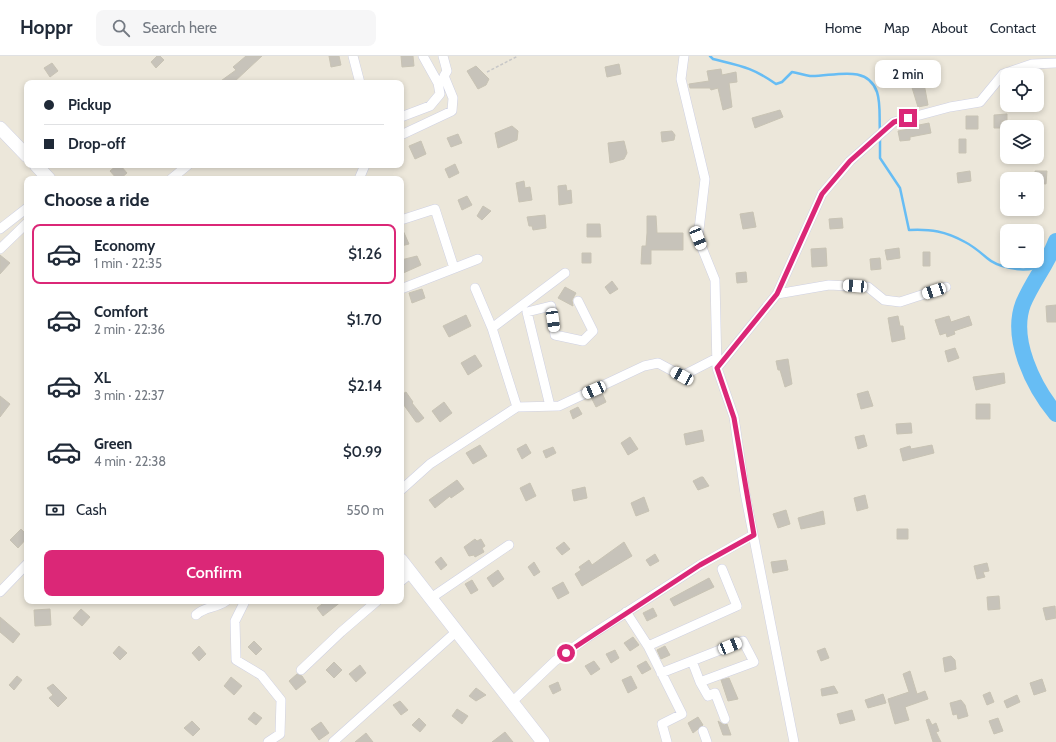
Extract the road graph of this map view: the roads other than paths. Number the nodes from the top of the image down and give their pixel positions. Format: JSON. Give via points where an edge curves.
{"nodes":[{"id":1,"x":353,"y":56,"type":"edge"},
{"id":2,"x":423,"y":56,"type":"edge"},
{"id":3,"x":442,"y":56,"type":"edge"},
{"id":4,"x":684,"y":56,"type":"edge"},
{"id":5,"x":1056,"y":63,"type":"edge"},
{"id":6,"x":359,"y":80,"type":"edge"},
{"id":7,"x":404,"y":116,"type":"edge"},
{"id":8,"x":0,"y":128,"type":"edge"},
{"id":9,"x":404,"y":134,"type":"edge"},
{"id":10,"x":24,"y":153,"type":"edge"},
{"id":11,"x":39,"y":168,"type":"edge"},
{"id":12,"x":184,"y":168,"type":"edge"},
{"id":13,"x":46,"y":176,"type":"edge"},
{"id":14,"x":175,"y":176,"type":"edge"},
{"id":15,"x":24,"y":210,"type":"edge"},
{"id":16,"x":404,"y":219,"type":"edge"},
{"id":17,"x":24,"y":226,"type":"edge"},
{"id":18,"x":0,"y":229,"type":"edge"},
{"id":19,"x":0,"y":249,"type":"edge"},
{"id":20,"x":478,"y":259,"type":"dead end"},
{"id":21,"x":454,"y":268,"type":"junction"},
{"id":22,"x":565,"y":273,"type":"dead end"},
{"id":23,"x":946,"y":287,"type":"dead end"},
{"id":24,"x":404,"y":288,"type":"edge"},
{"id":25,"x":476,"y":288,"type":"dead end"},
{"id":26,"x":777,"y":294,"type":"junction"},
{"id":27,"x":578,"y":301,"type":"dead end"},
{"id":28,"x":492,"y":328,"type":"junction"},
{"id":29,"x":717,"y":358,"type":"junction"},
{"id":30,"x":717,"y":368,"type":"junction"},
{"id":31,"x":550,"y":406,"type":"junction"},
{"id":32,"x":517,"y":408,"type":"junction"},
{"id":33,"x":404,"y":487,"type":"edge"},
{"id":34,"x":754,"y":535,"type":"junction"},
{"id":35,"x":509,"y":544,"type":"dead end"},
{"id":36,"x":24,"y":567,"type":"edge"},
{"id":37,"x":722,"y":570,"type":"dead end"},
{"id":38,"x":406,"y":577,"type":"edge"},
{"id":39,"x":1,"y":589,"type":"edge"},
{"id":40,"x":431,"y":598,"type":"junction"},
{"id":41,"x":222,"y":604,"type":"edge"},
{"id":42,"x":244,"y":604,"type":"edge"},
{"id":43,"x":374,"y":604,"type":"edge"},
{"id":44,"x":626,"y":612,"type":"junction"},
{"id":45,"x":196,"y":615,"type":"dead end"},
{"id":46,"x":456,"y":631,"type":"junction"},
{"id":47,"x":648,"y":646,"type":"junction"},
{"id":48,"x":692,"y":661,"type":"junction"},
{"id":49,"x":302,"y":670,"type":"dead end"},
{"id":50,"x":661,"y":673,"type":"junction"},
{"id":51,"x":700,"y":682,"type":"junction"},
{"id":52,"x":512,"y":702,"type":"junction"},
{"id":53,"x":725,"y":719,"type":"dead end"},
{"id":54,"x":703,"y":731,"type":"dead end"},
{"id":55,"x":268,"y":742,"type":"edge"},
{"id":56,"x":333,"y":742,"type":"edge"},
{"id":57,"x":543,"y":742,"type":"edge"},
{"id":58,"x":667,"y":742,"type":"edge"},
{"id":59,"x":707,"y":742,"type":"edge"},
{"id":60,"x":794,"y":742,"type":"edge"}],
"edges":[{"from":1,"to":6,"type":"street"},
{"from":2,"to":7,"type":"street","via":[[438,83],[440,94],[430,106]]},
{"from":3,"to":9,"type":"street","via":[[447,70],[444,76],[453,98],[452,111]]},
{"from":4,"to":29,"type":"street","via":[[681,79],[705,178],[698,238],[715,280]]},
{"from":5,"to":26,"type":"street","via":[[1032,64],[1003,74],[980,102],[894,122],[850,161],[822,194]]},
{"from":8,"to":10,"type":"main road"},
{"from":11,"to":13,"type":"main road"},
{"from":12,"to":14,"type":"street"},
{"from":15,"to":18,"type":"street"},
{"from":16,"to":21,"type":"street","via":[[435,209]]},
{"from":17,"to":19,"type":"street"},
{"from":20,"to":21,"type":"street"},
{"from":21,"to":24,"type":"street"},
{"from":22,"to":28,"type":"street"},
{"from":23,"to":26,"type":"street","via":[[900,302],[884,300],[868,287],[830,285]]},
{"from":25,"to":28,"type":"street"},
{"from":26,"to":30,"type":"street"},
{"from":27,"to":31,"type":"street","via":[[593,331],[583,341],[555,335],[551,306],[527,312]]},
{"from":28,"to":32,"type":"street"},
{"from":29,"to":30,"type":"street"},
{"from":29,"to":31,"type":"street","via":[[682,376],[658,363],[644,366],[559,406]]},
{"from":30,"to":34,"type":"street","via":[[734,418]]},
{"from":31,"to":32,"type":"street"},
{"from":32,"to":33,"type":"street","via":[[430,464]]},
{"from":34,"to":44,"type":"street","via":[[700,565]]},
{"from":34,"to":60,"type":"street"},
{"from":35,"to":40,"type":"street"},
{"from":36,"to":39,"type":"street"},
{"from":37,"to":47,"type":"street","via":[[737,606]]},
{"from":38,"to":40,"type":"main road"},
{"from":40,"to":46,"type":"main road"},
{"from":41,"to":45,"type":"street","via":[[202,609]]},
{"from":42,"to":55,"type":"street","via":[[235,621],[236,660],[261,675],[281,700],[280,734]]},
{"from":43,"to":49,"type":"street"},
{"from":44,"to":47,"type":"street"},
{"from":44,"to":52,"type":"street","via":[[555,661]]},
{"from":46,"to":52,"type":"main road"},
{"from":46,"to":56,"type":"street"},
{"from":47,"to":50,"type":"street"},
{"from":48,"to":50,"type":"street"},
{"from":48,"to":51,"type":"street"},
{"from":48,"to":51,"type":"street","via":[[743,640],[754,662]]},
{"from":50,"to":58,"type":"street","via":[[682,714],[662,724]]},
{"from":51,"to":53,"type":"street","via":[[708,696],[715,693]]},
{"from":52,"to":57,"type":"main road"},
{"from":54,"to":59,"type":"street"}]}
